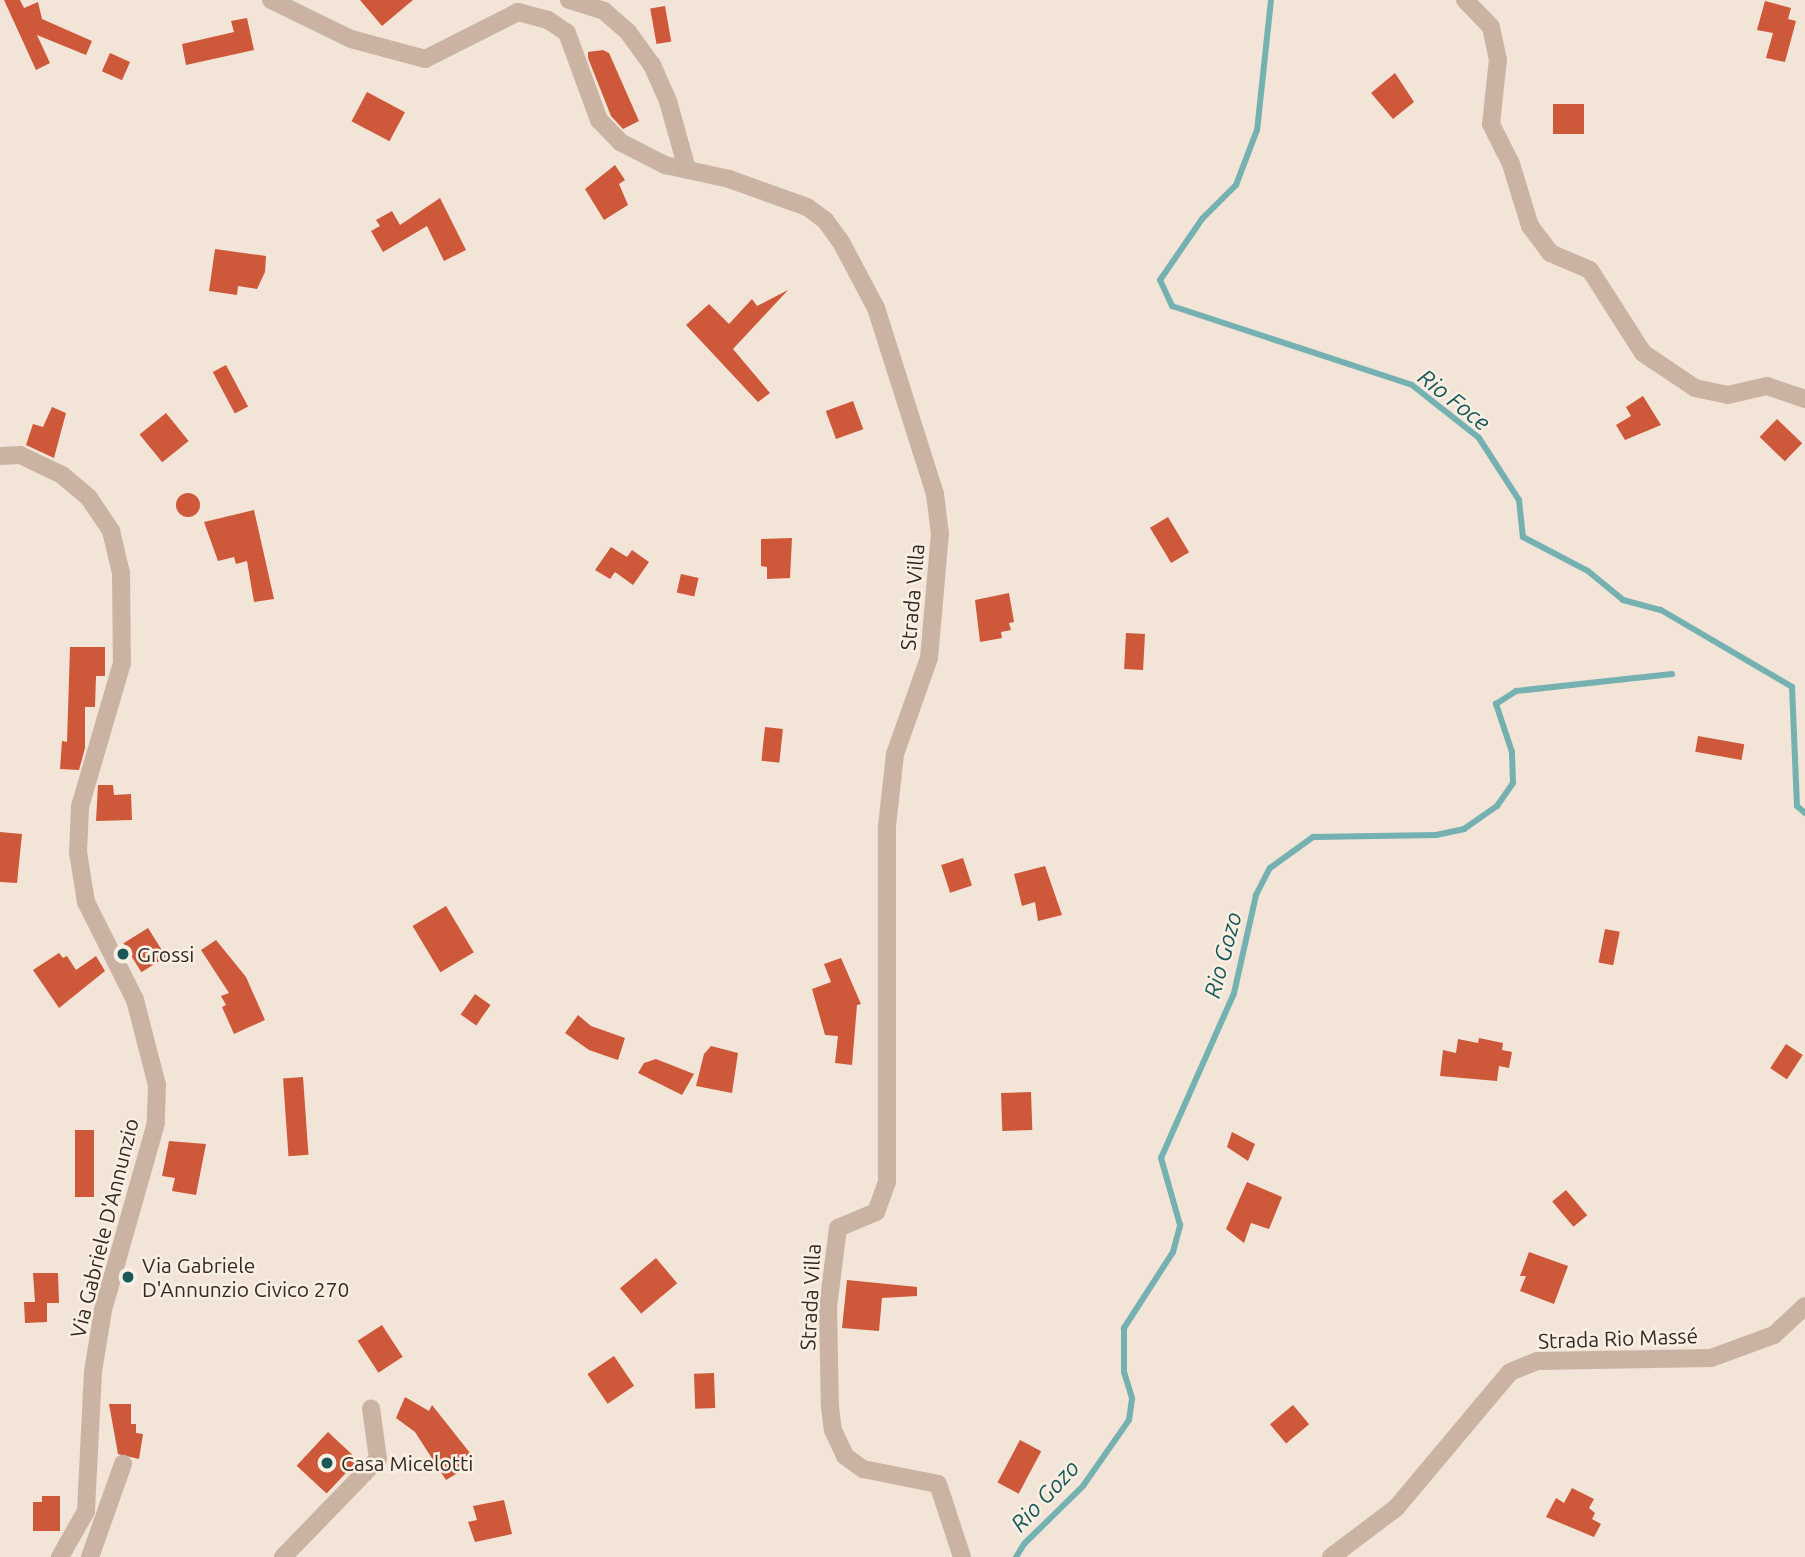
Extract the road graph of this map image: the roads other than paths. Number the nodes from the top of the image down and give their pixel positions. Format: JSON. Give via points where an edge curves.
{"nodes":[{"id":1,"x":271,"y":0,"type":"edge"},
{"id":2,"x":534,"y":0,"type":"edge"},
{"id":3,"x":569,"y":0,"type":"edge"},
{"id":4,"x":1465,"y":0,"type":"edge"},
{"id":5,"x":518,"y":12,"type":"junction"},
{"id":6,"x":687,"y":169,"type":"junction"},
{"id":7,"x":1805,"y":399,"type":"edge"},
{"id":8,"x":0,"y":456,"type":"edge"},
{"id":9,"x":1805,"y":1306,"type":"edge"},
{"id":10,"x":371,"y":1408,"type":"dead end"},
{"id":11,"x":123,"y":1464,"type":"dead end"},
{"id":12,"x":63,"y":1553,"type":"edge"},
{"id":13,"x":83,"y":1557,"type":"edge"},
{"id":14,"x":90,"y":1557,"type":"edge"},
{"id":15,"x":283,"y":1557,"type":"edge"},
{"id":16,"x":962,"y":1557,"type":"edge"},
{"id":17,"x":1331,"y":1557,"type":"edge"}],
"edges":[{"from":1,"to":5,"type":"street","via":[[351,39],[425,59]]},
{"from":2,"to":5,"type":"street"},
{"from":3,"to":6,"type":"street","via":[[604,11],[628,32],[652,65],[668,100]]},
{"from":4,"to":7,"type":"street","via":[[1491,27],[1497,59],[1491,124],[1511,164],[1530,226],[1550,253],[1590,270],[1643,353],[1695,388],[1728,395],[1767,386]]},
{"from":5,"to":6,"type":"street","name":"Strada Villa","via":[[548,20],[567,33],[599,120],[620,142],[646,158]]},
{"from":6,"to":16,"type":"street","name":"Strada Villa","via":[[807,207],[825,220],[876,308],[935,494],[940,533],[929,659],[895,754],[887,827],[887,1182],[876,1212],[838,1228],[828,1307],[830,1407],[833,1430],[845,1456],[863,1468],[938,1484]]},
{"from":8,"to":12,"type":"street","name":"Via Gabriele D'Annunzio","via":[[20,455],[62,475],[89,498],[111,531],[122,584],[122,663],[79,807],[78,852],[86,902],[135,1000],[158,1085],[156,1124],[99,1334],[86,1511]]},
{"from":9,"to":17,"type":"street","name":"Strada Rio Massé","via":[[1774,1335],[1711,1358],[1537,1361],[1510,1372],[1396,1508]]},
{"from":10,"to":15,"type":"street","via":[[378,1459]]},
{"from":11,"to":14,"type":"street"},
{"from":12,"to":13,"type":"street","name":"Via Gabriele D'Annunzio"}]}
